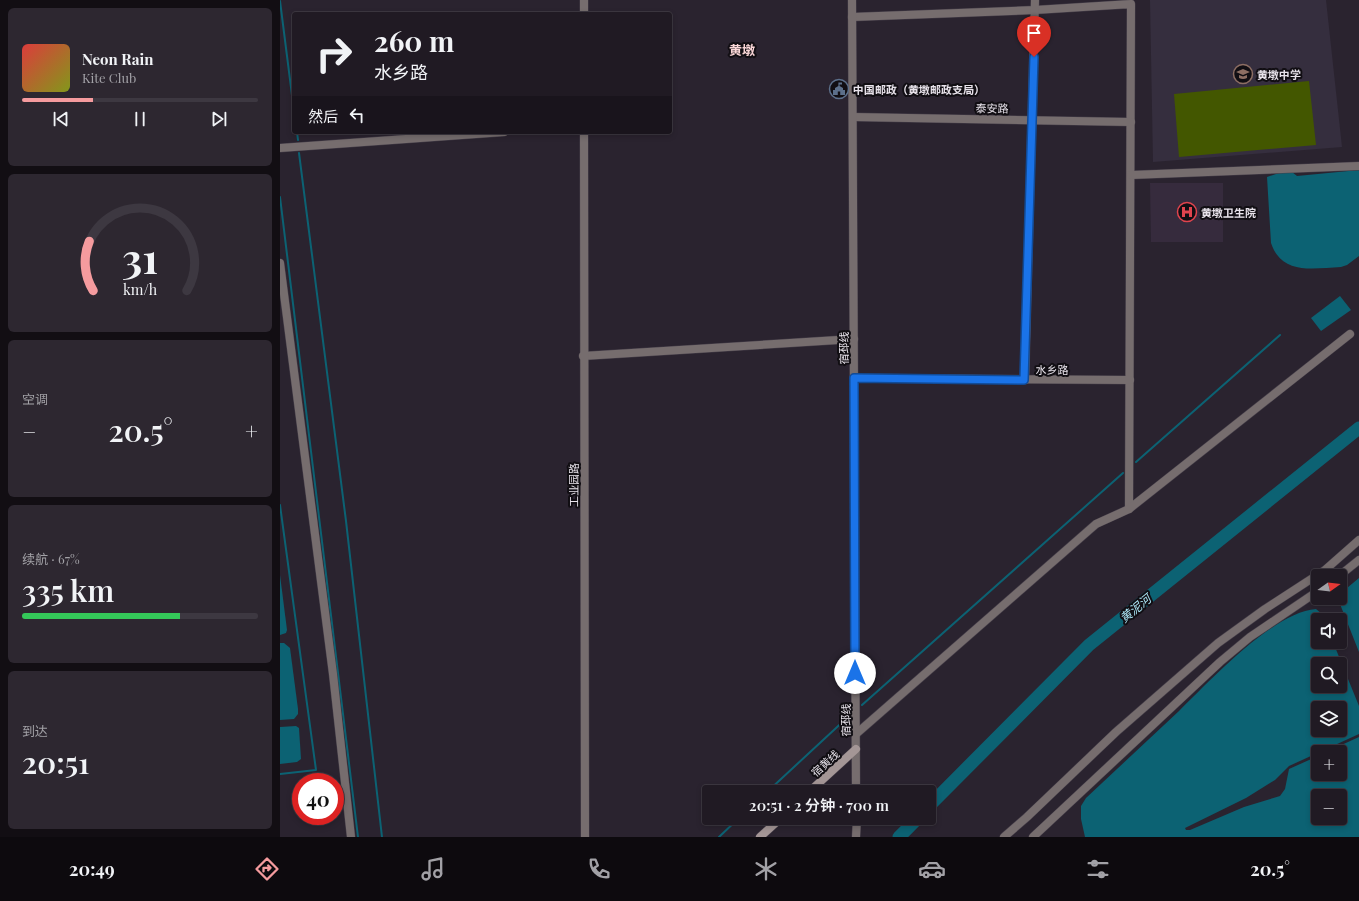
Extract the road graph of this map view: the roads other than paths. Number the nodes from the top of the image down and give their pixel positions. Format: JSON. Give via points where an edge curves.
{"nodes":[{"id":1,"x":584,"y":0,"type":"edge"},
{"id":2,"x":852,"y":0,"type":"edge"},
{"id":3,"x":1035,"y":0,"type":"edge"},
{"id":4,"x":1035,"y":10,"type":"junction"},
{"id":5,"x":584,"y":12,"type":"edge"},
{"id":6,"x":852,"y":17,"type":"junction"},
{"id":7,"x":853,"y":117,"type":"junction"},
{"id":8,"x":1032,"y":120,"type":"junction"},
{"id":9,"x":1131,"y":122,"type":"junction"},
{"id":10,"x":476,"y":134,"type":"edge"},
{"id":11,"x":584,"y":134,"type":"edge"},
{"id":12,"x":280,"y":148,"type":"edge"},
{"id":13,"x":1359,"y":166,"type":"edge"},
{"id":14,"x":1131,"y":176,"type":"junction"},
{"id":15,"x":280,"y":263,"type":"edge"},
{"id":16,"x":1350,"y":334,"type":"dead end"},
{"id":17,"x":854,"y":339,"type":"junction"},
{"id":18,"x":584,"y":356,"type":"junction"},
{"id":19,"x":854,"y":378,"type":"junction"},
{"id":20,"x":1024,"y":380,"type":"junction"},
{"id":21,"x":1130,"y":380,"type":"junction"},
{"id":22,"x":1129,"y":509,"type":"junction"},
{"id":23,"x":1359,"y":540,"type":"edge"},
{"id":24,"x":1359,"y":560,"type":"edge"},
{"id":25,"x":1332,"y":569,"type":"edge"},
{"id":26,"x":1347,"y":570,"type":"edge"},
{"id":27,"x":1311,"y":583,"type":"edge"},
{"id":28,"x":1311,"y":596,"type":"edge"},
{"id":29,"x":856,"y":734,"type":"junction"},
{"id":30,"x":856,"y":749,"type":"junction"},
{"id":31,"x":817,"y":785,"type":"edge"},
{"id":32,"x":856,"y":785,"type":"edge"},
{"id":33,"x":773,"y":825,"type":"edge"},
{"id":34,"x":857,"y":825,"type":"edge"},
{"id":35,"x":351,"y":837,"type":"edge"},
{"id":36,"x":585,"y":837,"type":"edge"},
{"id":37,"x":760,"y":837,"type":"edge"},
{"id":38,"x":856,"y":837,"type":"edge"},
{"id":39,"x":1004,"y":837,"type":"edge"},
{"id":40,"x":1033,"y":837,"type":"edge"}],
"edges":[{"from":1,"to":5,"type":"street"},
{"from":2,"to":6,"type":"street","name":"宿邳线"},
{"from":3,"to":4,"type":"street"},
{"from":4,"to":6,"type":"street"},
{"from":4,"to":8,"type":"street"},
{"from":4,"to":9,"type":"street","via":[[1131,4]]},
{"from":6,"to":7,"type":"street","name":"宿邳线"},
{"from":7,"to":8,"type":"street","name":"泰安路"},
{"from":7,"to":17,"type":"street","name":"宿邳线"},
{"from":8,"to":9,"type":"street","name":"泰安路"},
{"from":8,"to":20,"type":"street"},
{"from":9,"to":14,"type":"street"},
{"from":10,"to":12,"type":"street"},
{"from":11,"to":18,"type":"street","name":"工业园路"},
{"from":13,"to":14,"type":"street"},
{"from":14,"to":21,"type":"street"},
{"from":15,"to":35,"type":"street"},
{"from":16,"to":22,"type":"street"},
{"from":17,"to":18,"type":"street"},
{"from":17,"to":19,"type":"street","name":"宿邳线"},
{"from":18,"to":36,"type":"street","name":"工业园路"},
{"from":19,"to":20,"type":"street","name":"水乡路"},
{"from":19,"to":29,"type":"street","name":"宿邳线"},
{"from":20,"to":21,"type":"street","name":"水乡路"},
{"from":21,"to":22,"type":"street"},
{"from":22,"to":29,"type":"street","via":[[1096,524]]},
{"from":23,"to":25,"type":"street"},
{"from":24,"to":26,"type":"street"},
{"from":27,"to":39,"type":"street","via":[[1265,609],[1218,643],[1116,732]]},
{"from":28,"to":40,"type":"street","via":[[1250,636],[1220,662]]},
{"from":29,"to":30,"type":"street","name":"宿邳线"},
{"from":30,"to":31,"type":"main road","name":"宿黄线"},
{"from":30,"to":32,"type":"street","name":"宿邳线"},
{"from":33,"to":37,"type":"main road"},
{"from":34,"to":38,"type":"street"}]}
